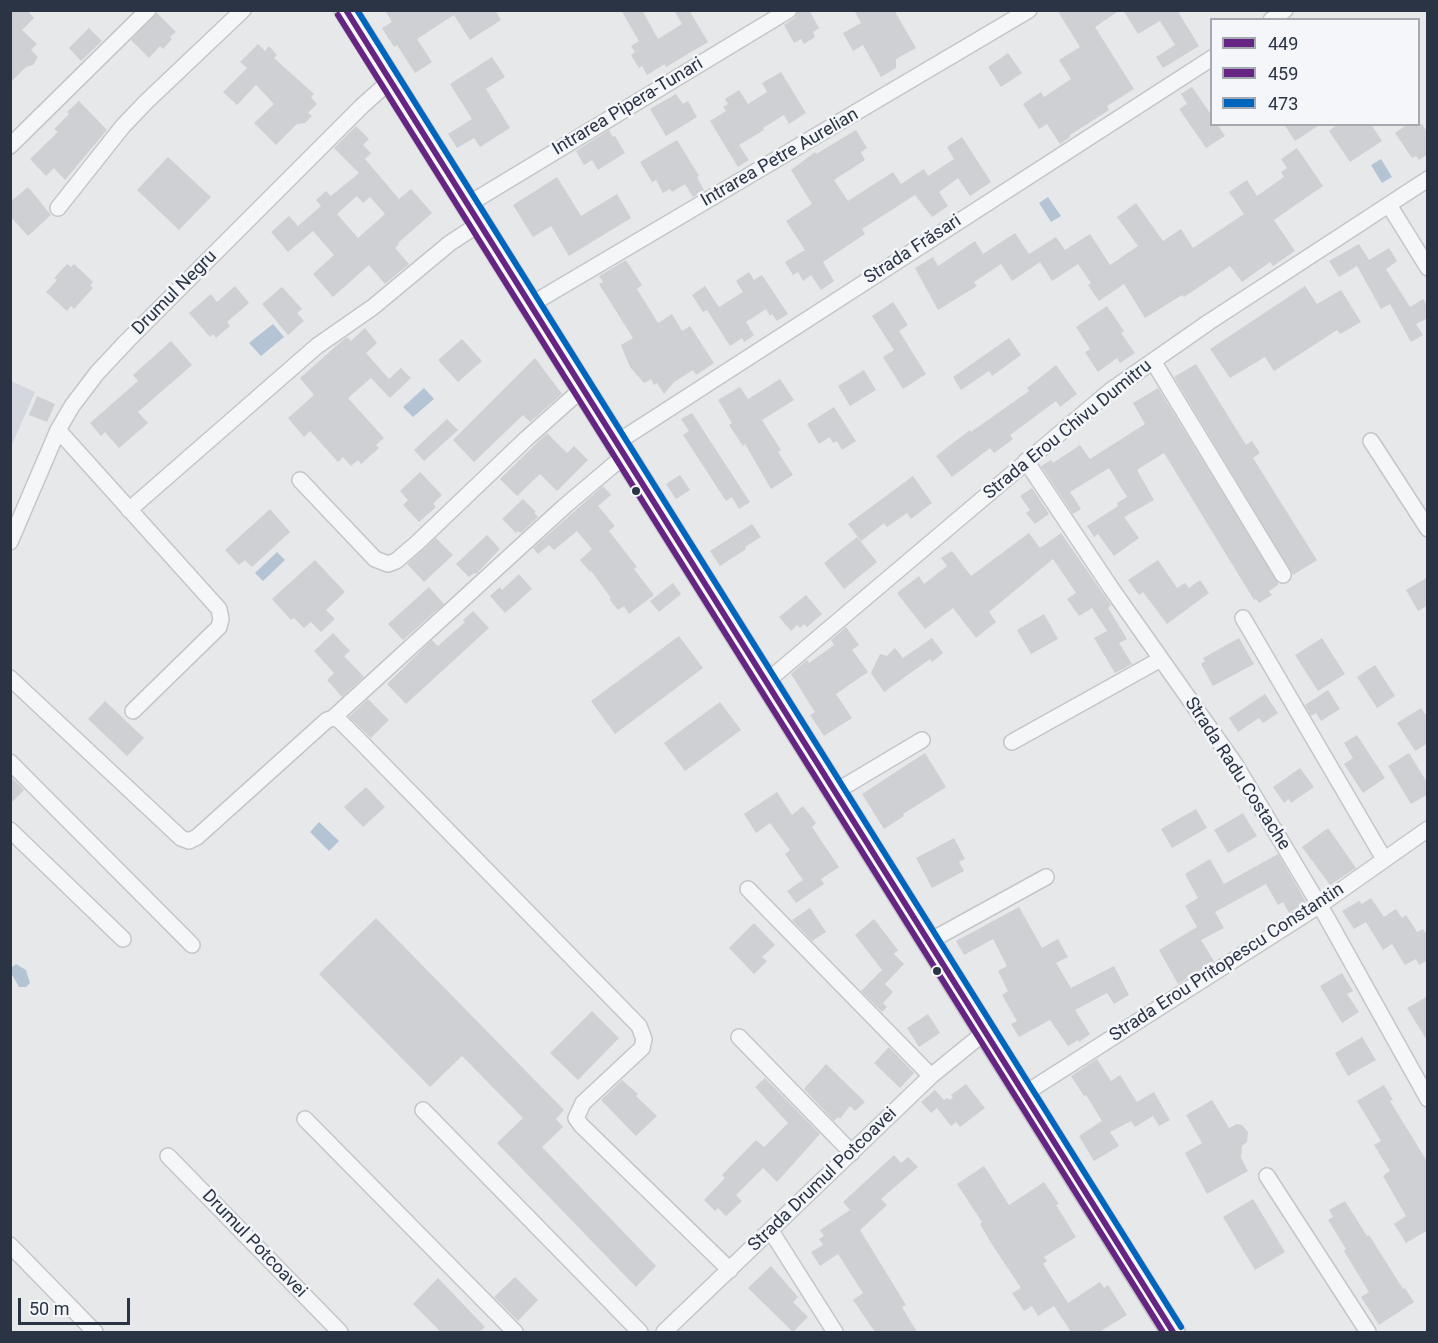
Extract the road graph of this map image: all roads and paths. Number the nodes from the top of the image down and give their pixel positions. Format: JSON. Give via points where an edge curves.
{"nodes":[{"id":1,"x":148,"y":10,"type":"edge"},
{"id":2,"x":243,"y":10,"type":"edge"},
{"id":3,"x":346,"y":10,"type":"edge"},
{"id":4,"x":789,"y":10,"type":"edge"},
{"id":5,"x":1029,"y":10,"type":"edge"},
{"id":6,"x":1210,"y":59,"type":"edge"},
{"id":7,"x":390,"y":81,"type":"junction"},
{"id":8,"x":10,"y":146,"type":"edge"},
{"id":9,"x":1428,"y":179,"type":"edge"},
{"id":10,"x":1389,"y":205,"type":"junction"},
{"id":11,"x":58,"y":208,"type":"dead end"},
{"id":12,"x":473,"y":215,"type":"junction"},
{"id":13,"x":1428,"y":268,"type":"edge"},
{"id":14,"x":530,"y":305,"type":"junction"},
{"id":15,"x":1154,"y":361,"type":"junction"},
{"id":16,"x":582,"y":389,"type":"junction"},
{"id":17,"x":58,"y":429,"type":"junction"},
{"id":18,"x":1371,"y":441,"type":"dead end"},
{"id":19,"x":620,"y":449,"type":"junction"},
{"id":20,"x":1026,"y":461,"type":"junction"},
{"id":21,"x":300,"y":480,"type":"dead end"},
{"id":22,"x":129,"y":510,"type":"junction"},
{"id":23,"x":1428,"y":530,"type":"edge"},
{"id":24,"x":10,"y":542,"type":"edge"},
{"id":25,"x":1283,"y":575,"type":"dead end"},
{"id":26,"x":1243,"y":618,"type":"dead end"},
{"id":27,"x":1161,"y":659,"type":"junction"},
{"id":28,"x":10,"y":678,"type":"edge"},
{"id":29,"x":766,"y":682,"type":"junction"},
{"id":30,"x":133,"y":711,"type":"dead end"},
{"id":31,"x":333,"y":718,"type":"junction"},
{"id":32,"x":922,"y":740,"type":"dead end"},
{"id":33,"x":1012,"y":742,"type":"dead end"},
{"id":34,"x":10,"y":762,"type":"edge"},
{"id":35,"x":835,"y":792,"type":"junction"},
{"id":36,"x":1428,"y":829,"type":"edge"},
{"id":37,"x":10,"y":830,"type":"edge"},
{"id":38,"x":1384,"y":859,"type":"junction"},
{"id":39,"x":1046,"y":877,"type":"dead end"},
{"id":40,"x":748,"y":889,"type":"dead end"},
{"id":41,"x":1320,"y":905,"type":"junction"},
{"id":42,"x":123,"y":939,"type":"dead end"},
{"id":43,"x":928,"y":942,"type":"junction"},
{"id":44,"x":192,"y":945,"type":"dead end"},
{"id":45,"x":985,"y":1032,"type":"junction"},
{"id":46,"x":739,"y":1037,"type":"dead end"},
{"id":47,"x":931,"y":1076,"type":"junction"},
{"id":48,"x":1024,"y":1094,"type":"junction"},
{"id":49,"x":1428,"y":1099,"type":"edge"},
{"id":50,"x":423,"y":1110,"type":"dead end"},
{"id":51,"x":305,"y":1119,"type":"dead end"},
{"id":52,"x":852,"y":1153,"type":"junction"},
{"id":53,"x":168,"y":1156,"type":"dead end"},
{"id":54,"x":1267,"y":1176,"type":"dead end"},
{"id":55,"x":771,"y":1231,"type":"junction"},
{"id":56,"x":10,"y":1245,"type":"edge"},
{"id":57,"x":730,"y":1270,"type":"junction"},
{"id":58,"x":95,"y":1332,"type":"edge"},
{"id":59,"x":340,"y":1332,"type":"edge"},
{"id":60,"x":515,"y":1332,"type":"edge"},
{"id":61,"x":640,"y":1332,"type":"edge"},
{"id":62,"x":664,"y":1332,"type":"edge"},
{"id":63,"x":835,"y":1332,"type":"edge"},
{"id":64,"x":1173,"y":1332,"type":"edge"},
{"id":65,"x":1368,"y":1332,"type":"edge"}],
"edges":[{"from":1,"to":8,"type":"street"},
{"from":2,"to":11,"type":"street","via":[[123,126]]},
{"from":3,"to":7,"type":"main road"},
{"from":4,"to":12,"type":"street","name":"Intrarea Pipera-Tunari"},
{"from":5,"to":14,"type":"street","name":"Intrarea Petre Aurelian"},
{"from":6,"to":19,"type":"street","name":"Strada Frăsari"},
{"from":7,"to":12,"type":"main road"},
{"from":7,"to":17,"type":"street","name":"Drumul Negru","via":[[119,349]]},
{"from":9,"to":10,"type":"street","name":"Strada Erou Chivu Dumitru"},
{"from":10,"to":13,"type":"street"},
{"from":10,"to":15,"type":"street","name":"Strada Erou Chivu Dumitru"},
{"from":12,"to":14,"type":"main road"},
{"from":12,"to":22,"type":"street","name":"Intrarea Pipera-Tunari","via":[[450,243],[373,307],[317,346]]},
{"from":14,"to":16,"type":"main road"},
{"from":15,"to":20,"type":"street","name":"Strada Erou Chivu Dumitru","via":[[1110,391]]},
{"from":15,"to":25,"type":"street"},
{"from":16,"to":19,"type":"main road"},
{"from":16,"to":21,"type":"street","via":[[417,543],[388,564],[375,559]]},
{"from":17,"to":22,"type":"street"},
{"from":17,"to":24,"type":"street","name":"Drumul Negru"},
{"from":18,"to":23,"type":"street"},
{"from":19,"to":29,"type":"main road"},
{"from":19,"to":31,"type":"street","name":"Strada Frăsari","via":[[566,505]]},
{"from":20,"to":27,"type":"street","name":"Strada Radu Costache"},
{"from":20,"to":29,"type":"street","name":"Strada Erou Chivu Dumitru"},
{"from":22,"to":30,"type":"street","via":[[219,609],[221,619],[213,634]]},
{"from":26,"to":38,"type":"street"},
{"from":27,"to":33,"type":"street"},
{"from":27,"to":41,"type":"street","name":"Strada Radu Costache","via":[[1234,764]]},
{"from":28,"to":31,"type":"street","name":"Strada Frăsari","via":[[181,838],[189,841]]},
{"from":29,"to":35,"type":"main road"},
{"from":31,"to":57,"type":"street","via":[[639,1026],[645,1039],[642,1048],[583,1103],[576,1118]]},
{"from":32,"to":35,"type":"street"},
{"from":34,"to":44,"type":"street"},
{"from":35,"to":43,"type":"main road"},
{"from":36,"to":38,"type":"street","name":"Strada Erou Pritopescu Constantin"},
{"from":37,"to":42,"type":"street"},
{"from":38,"to":41,"type":"street","name":"Strada Erou Pritopescu Constantin"},
{"from":39,"to":43,"type":"street"},
{"from":40,"to":47,"type":"street"},
{"from":41,"to":48,"type":"street","name":"Strada Erou Pritopescu Constantin"},
{"from":41,"to":49,"type":"street","name":"Strada Radu Costache"},
{"from":43,"to":45,"type":"main road"},
{"from":45,"to":47,"type":"street","name":"Strada Drumul Potcoavei"},
{"from":45,"to":48,"type":"main road"},
{"from":46,"to":52,"type":"street"},
{"from":47,"to":52,"type":"street","name":"Strada Drumul Potcoavei"},
{"from":48,"to":64,"type":"main road"},
{"from":50,"to":61,"type":"street"},
{"from":51,"to":60,"type":"street"},
{"from":52,"to":55,"type":"street","name":"Strada Drumul Potcoavei"},
{"from":53,"to":59,"type":"street","name":"Drumul Potcoavei"},
{"from":54,"to":65,"type":"street"},
{"from":55,"to":57,"type":"street","name":"Strada Drumul Potcoavei"},
{"from":55,"to":63,"type":"street"},
{"from":56,"to":58,"type":"street"},
{"from":57,"to":62,"type":"street","name":"Strada Drumul Potcoavei"}]}
